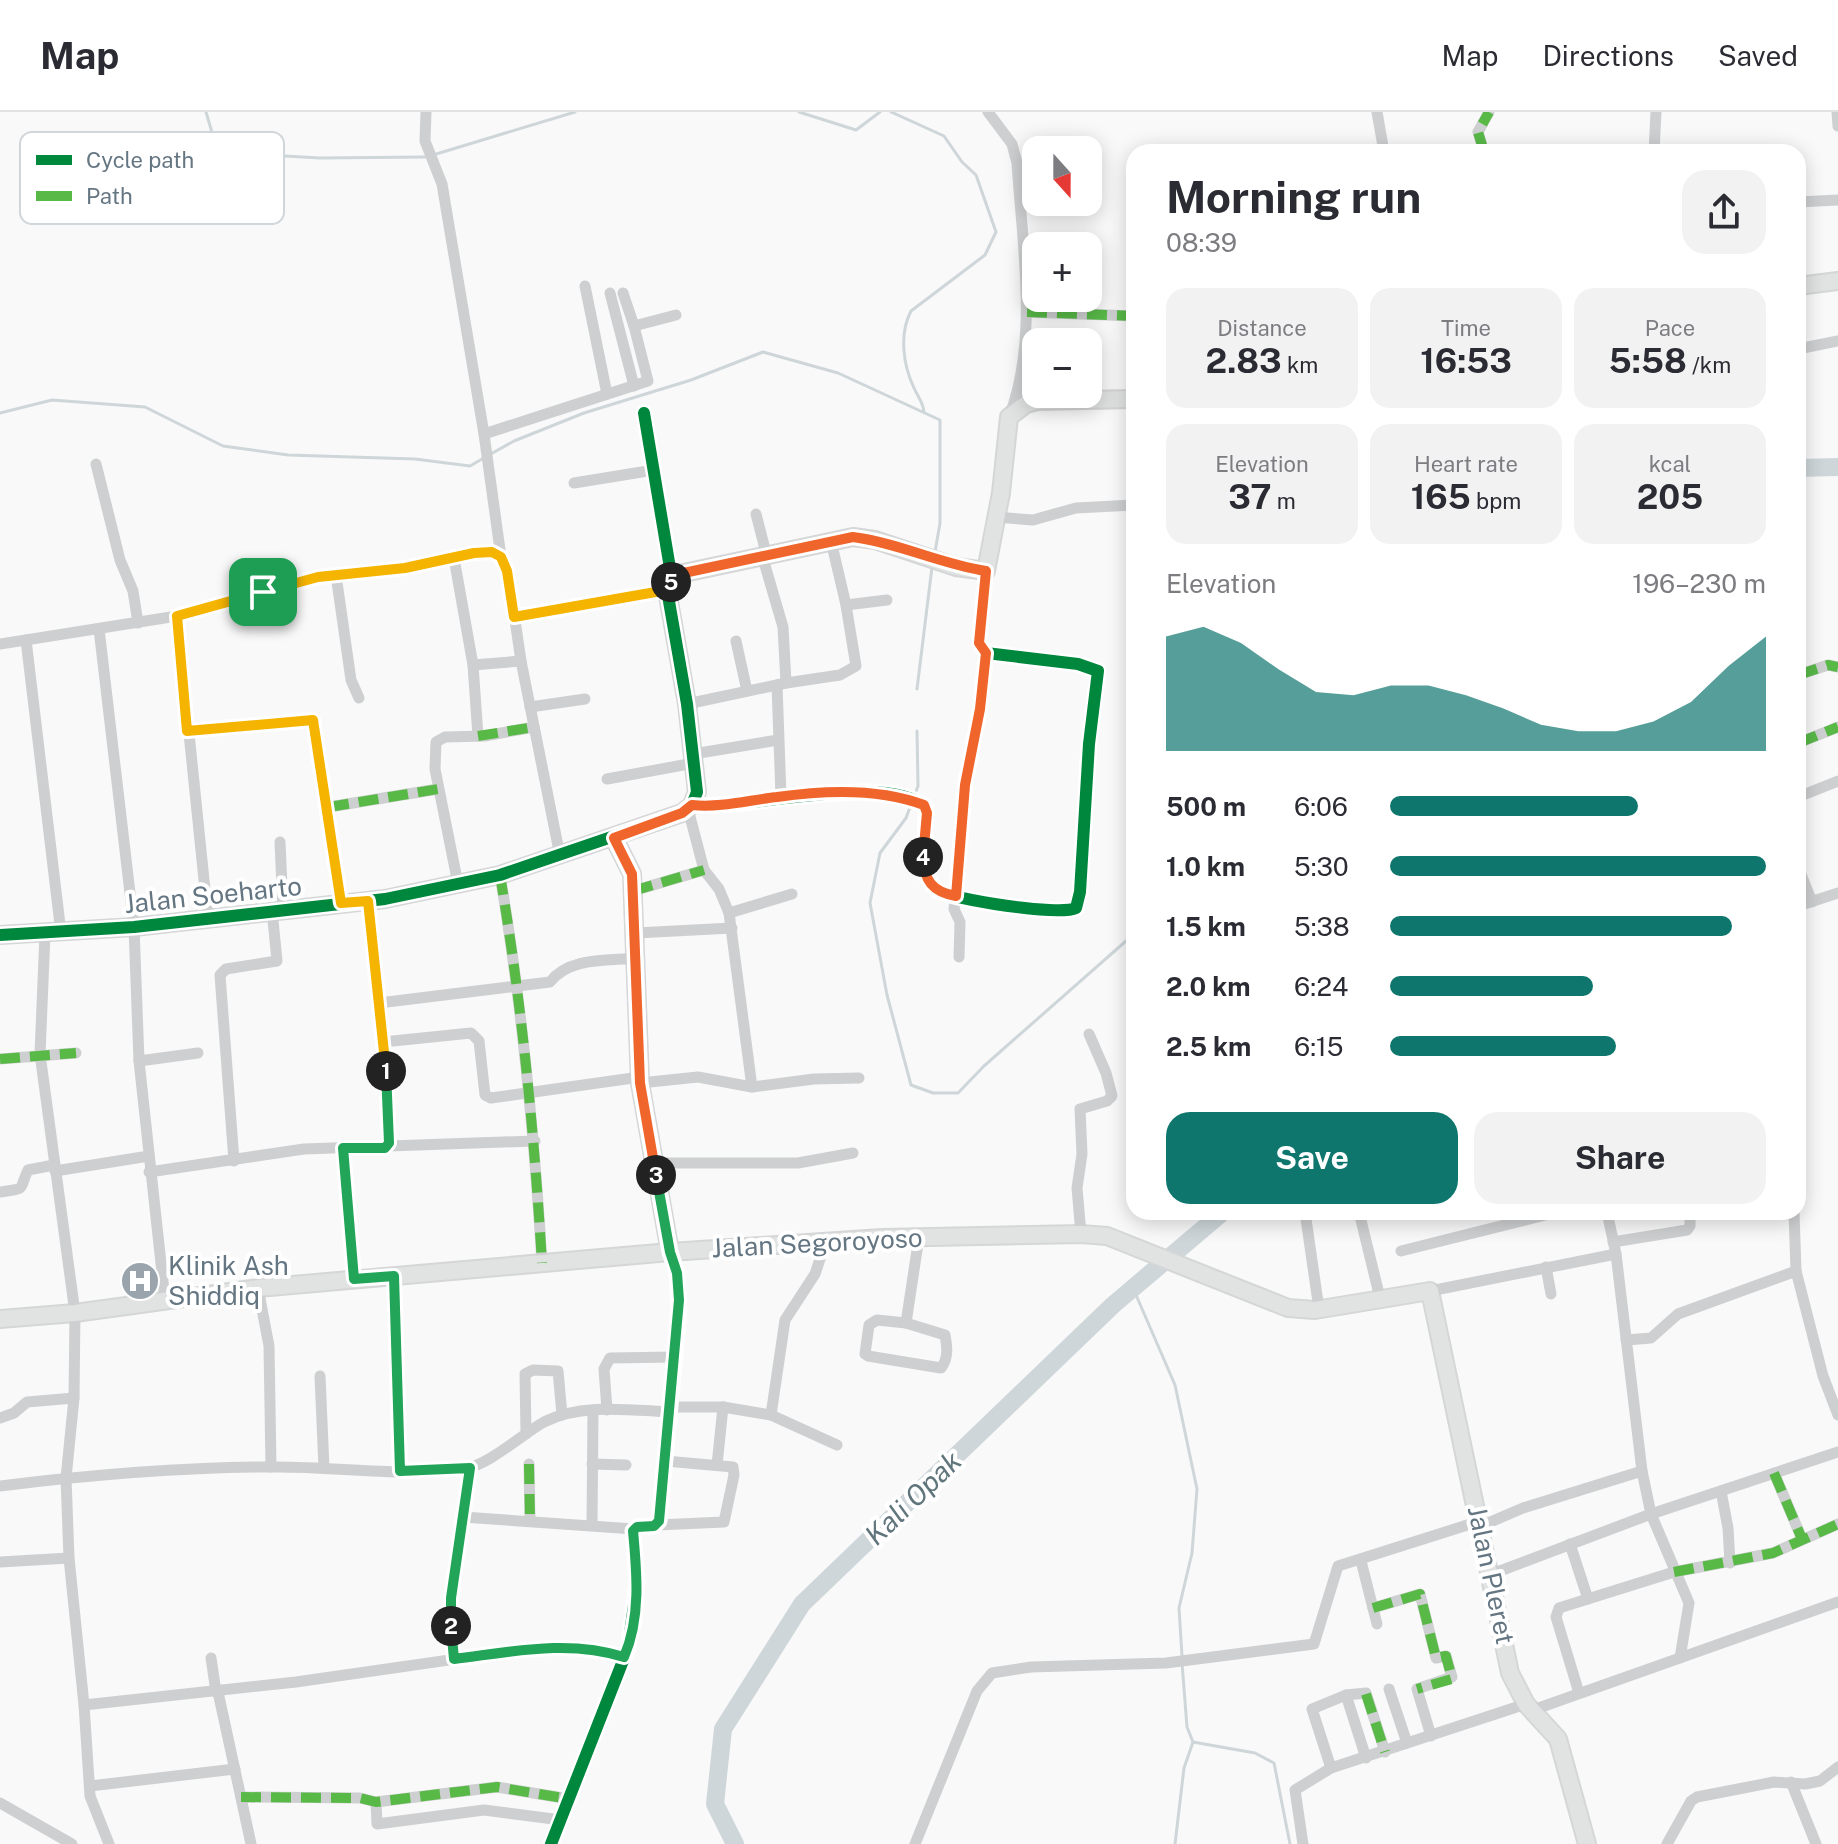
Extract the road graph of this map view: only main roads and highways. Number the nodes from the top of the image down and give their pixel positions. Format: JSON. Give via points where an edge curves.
{"nodes":[{"id":1,"x":1838,"y":281,"type":"edge"},
{"id":2,"x":1806,"y":285,"type":"edge"},
{"id":3,"x":1126,"y":399,"type":"edge"},
{"id":4,"x":614,"y":838,"type":"junction"},
{"id":5,"x":0,"y":935,"type":"edge"},
{"id":6,"x":670,"y":1252,"type":"junction"},
{"id":7,"x":1430,"y":1291,"type":"joint"},
{"id":8,"x":0,"y":1319,"type":"edge"},
{"id":9,"x":1587,"y":1844,"type":"edge"}],
"edges":[{"from":1,"to":2,"type":"main road"},
{"from":3,"to":4,"type":"main road","name":"Jalan Soeharto","via":[[1037,401],[1009,417],[986,571],[853,537],[679,574],[670,585],[697,792],[690,807]]},
{"from":4,"to":5,"type":"main road","name":"Jalan Soeharto","via":[[500,875],[368,901],[134,927]]},
{"from":4,"to":6,"type":"main road","via":[[632,874],[640,1080]]},
{"from":6,"to":7,"type":"main road","name":"Jalan Segoroyoso","via":[[826,1241],[1081,1234],[1107,1236],[1288,1308],[1319,1309]]},
{"from":6,"to":8,"type":"main road","name":"Jalan Segoroyoso","via":[[258,1288]]},
{"from":7,"to":9,"type":"main road","name":"Jalan Pleret","via":[[1510,1673],[1558,1739]]}]}
